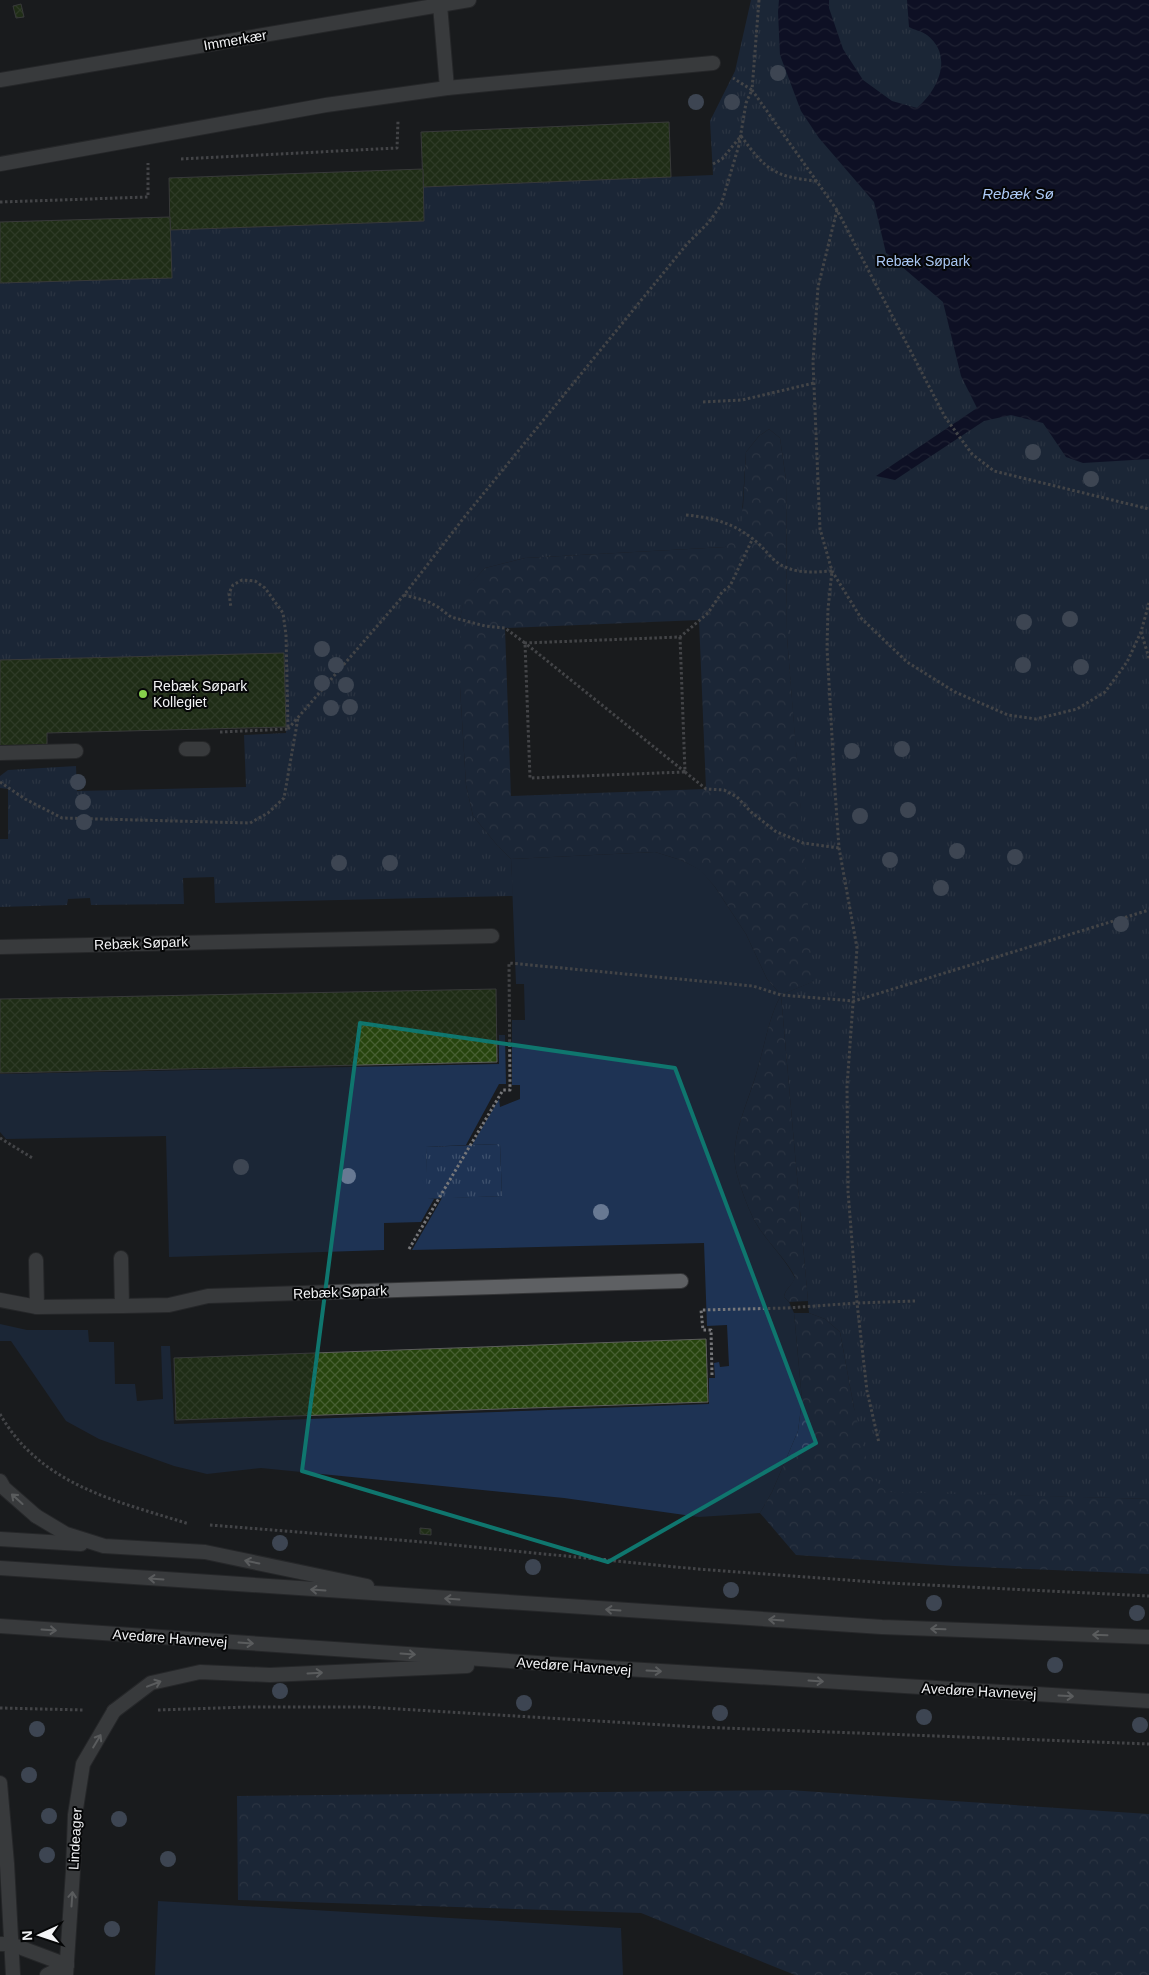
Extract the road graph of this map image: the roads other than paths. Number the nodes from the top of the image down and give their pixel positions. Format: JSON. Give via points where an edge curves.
{"nodes":[{"id":1,"x":469,"y":0,"type":"edge"},
{"id":2,"x":440,"y":5,"type":"junction"},
{"id":3,"x":713,"y":63,"type":"dead end"},
{"id":4,"x":0,"y":80,"type":"edge"},
{"id":5,"x":447,"y":88,"type":"junction"},
{"id":6,"x":0,"y":164,"type":"edge"},
{"id":7,"x":203,"y":749,"type":"dead end"},
{"id":8,"x":186,"y":750,"type":"dead end"},
{"id":9,"x":76,"y":751,"type":"dead end"},
{"id":10,"x":0,"y":752,"type":"edge"},
{"id":11,"x":492,"y":936,"type":"dead end"},
{"id":12,"x":0,"y":947,"type":"edge"},
{"id":13,"x":121,"y":1258,"type":"dead end"},
{"id":14,"x":36,"y":1260,"type":"dead end"},
{"id":15,"x":681,"y":1281,"type":"dead end"},
{"id":16,"x":0,"y":1300,"type":"edge"},
{"id":17,"x":122,"y":1306,"type":"junction"},
{"id":18,"x":37,"y":1308,"type":"junction"},
{"id":19,"x":0,"y":1481,"type":"edge"},
{"id":20,"x":0,"y":1539,"type":"edge"},
{"id":21,"x":104,"y":1546,"type":"junction"},
{"id":22,"x":0,"y":1568,"type":"edge"},
{"id":23,"x":419,"y":1597,"type":"junction"},
{"id":24,"x":0,"y":1626,"type":"edge"},
{"id":25,"x":1149,"y":1637,"type":"edge"},
{"id":26,"x":536,"y":1663,"type":"junction"},
{"id":27,"x":1149,"y":1701,"type":"edge"},
{"id":28,"x":0,"y":1783,"type":"edge"},
{"id":29,"x":6,"y":1944,"type":"edge"},
{"id":30,"x":67,"y":1970,"type":"edge"},
{"id":31,"x":13,"y":1975,"type":"edge"},
{"id":32,"x":47,"y":1975,"type":"edge"}],
"edges":[{"from":1,"to":2,"type":"street","name":"Immerkær"},
{"from":2,"to":4,"type":"street","name":"Immerkær"},
{"from":2,"to":5,"type":"street"},
{"from":3,"to":5,"type":"street"},
{"from":5,"to":6,"type":"street","via":[[326,105]]},
{"from":7,"to":8,"type":"street"},
{"from":9,"to":10,"type":"street"},
{"from":11,"to":12,"type":"street","name":"Rebæk Søpark"},
{"from":13,"to":17,"type":"street"},
{"from":14,"to":18,"type":"street"},
{"from":15,"to":17,"type":"street","name":"Rebæk Søpark","via":[[208,1296],[169,1305]]},
{"from":16,"to":18,"type":"street","name":"Rebæk Søpark"},
{"from":17,"to":18,"type":"street","name":"Rebæk Søpark"},
{"from":21,"to":19,"type":"street","one_way":true,"via":[[66,1534],[36,1516]]},
{"from":20,"to":21,"type":"street"},
{"from":23,"to":21,"type":"street","one_way":true,"via":[[205,1552]]},
{"from":23,"to":22,"type":"street","one_way":true},
{"from":25,"to":23,"type":"street","one_way":true,"via":[[882,1627]]},
{"from":24,"to":26,"type":"street","name":"Avedøre Havnevej","one_way":true},
{"from":26,"to":27,"type":"street","name":"Avedøre Havnevej","one_way":true},
{"from":30,"to":26,"type":"street","name":"Lindeager","one_way":true,"via":[[75,1816],[83,1764],[114,1711],[151,1683],[200,1672],[270,1675]]},
{"from":28,"to":29,"type":"street","via":[[7,1864]]},
{"from":29,"to":30,"type":"street"},
{"from":29,"to":31,"type":"street"},
{"from":30,"to":32,"type":"street"}]}
